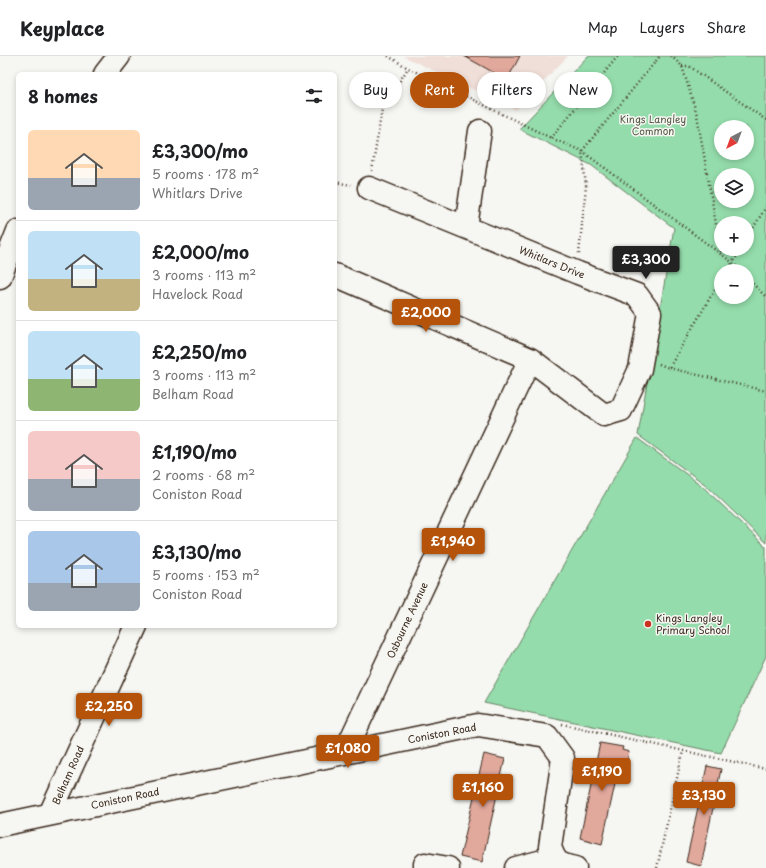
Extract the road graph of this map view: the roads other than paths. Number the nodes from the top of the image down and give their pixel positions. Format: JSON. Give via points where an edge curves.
{"nodes":[{"id":1,"x":119,"y":56,"type":"edge"},
{"id":2,"x":107,"y":72,"type":"edge"},
{"id":3,"x":480,"y":132,"type":"dead end"},
{"id":4,"x":369,"y":188,"type":"road end"},
{"id":5,"x":466,"y":227,"type":"junction"},
{"id":6,"x":16,"y":236,"type":"edge"},
{"id":7,"x":337,"y":276,"type":"edge"},
{"id":8,"x":0,"y":277,"type":"edge"},
{"id":9,"x":530,"y":358,"type":"junction"},
{"id":10,"x":135,"y":628,"type":"edge"},
{"id":11,"x":345,"y":752,"type":"junction"},
{"id":12,"x":50,"y":814,"type":"junction"},
{"id":13,"x":0,"y":825,"type":"edge"},
{"id":14,"x":554,"y":858,"type":"junction"},
{"id":15,"x":425,"y":868,"type":"edge"},
{"id":16,"x":448,"y":868,"type":"edge"},
{"id":17,"x":516,"y":868,"type":"edge"},
{"id":18,"x":576,"y":868,"type":"edge"}],
"edges":[{"from":1,"to":2,"type":"street"},
{"from":3,"to":5,"type":"street"},
{"from":4,"to":5,"type":"street","name":"Whitlars Drive"},
{"from":5,"to":9,"type":"street","name":"Whitlars Drive","via":[[637,295],[650,313],[640,369],[620,410],[604,415]]},
{"from":6,"to":8,"type":"street"},
{"from":7,"to":9,"type":"street"},
{"from":9,"to":11,"type":"street","name":"Osbourne Avenue"},
{"from":10,"to":12,"type":"street","name":"Belham Road"},
{"from":11,"to":12,"type":"street","name":"Coniston Road"},
{"from":11,"to":14,"type":"street","name":"Coniston Road","via":[[478,725],[547,736],[563,758],[550,847]]},
{"from":12,"to":13,"type":"street","name":"Coniston Road"},
{"from":14,"to":17,"type":"street"},
{"from":14,"to":18,"type":"street","via":[[560,864]]},
{"from":15,"to":16,"type":"street","via":[[426,864]]}]}
